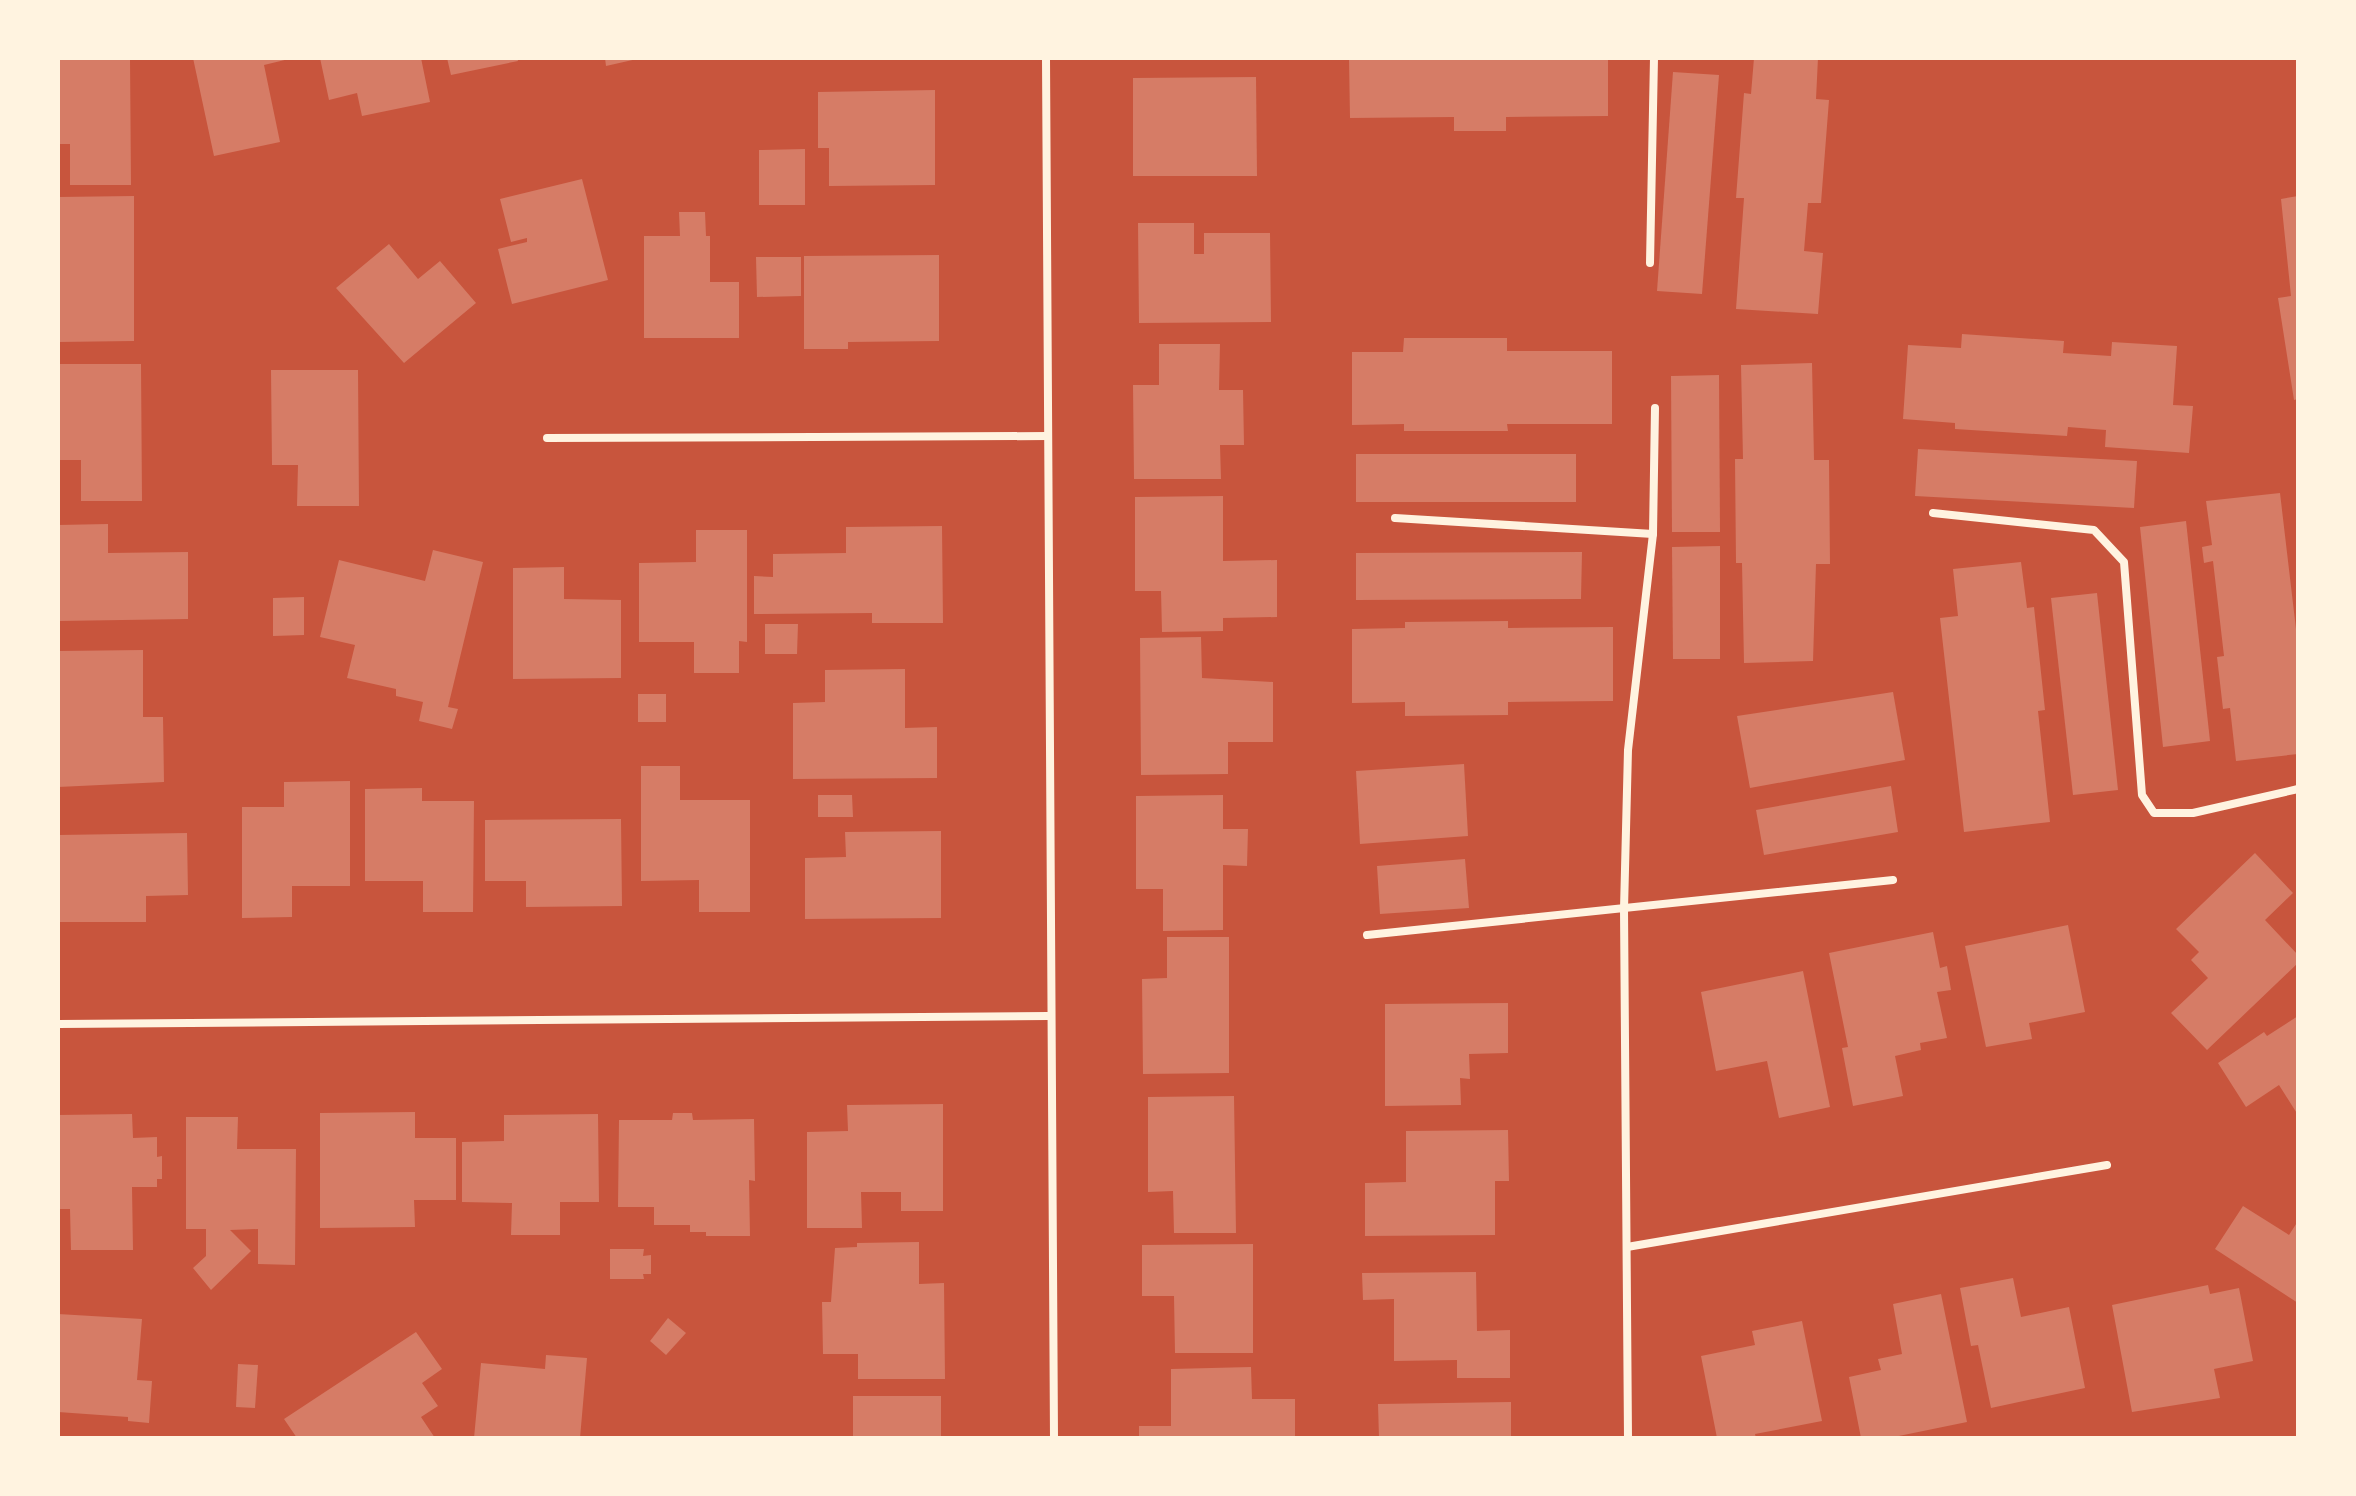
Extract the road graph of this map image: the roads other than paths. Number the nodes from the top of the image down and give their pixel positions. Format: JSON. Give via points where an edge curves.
{"nodes":[{"id":1,"x":1046,"y":58,"type":"edge"},
{"id":2,"x":1654,"y":58,"type":"edge"},
{"id":3,"x":1650,"y":263,"type":"dead end"},
{"id":4,"x":1655,"y":408,"type":"dead end"},
{"id":5,"x":1048,"y":436,"type":"junction"},
{"id":6,"x":547,"y":438,"type":"dead end"},
{"id":7,"x":1933,"y":513,"type":"dead end"},
{"id":8,"x":1395,"y":518,"type":"dead end"},
{"id":9,"x":1653,"y":534,"type":"junction"},
{"id":10,"x":2298,"y":789,"type":"edge"},
{"id":11,"x":1893,"y":880,"type":"dead end"},
{"id":12,"x":1624,"y":909,"type":"junction"},
{"id":13,"x":1367,"y":935,"type":"dead end"},
{"id":14,"x":1049,"y":1016,"type":"junction"},
{"id":15,"x":58,"y":1024,"type":"edge"},
{"id":16,"x":2107,"y":1165,"type":"dead end"},
{"id":17,"x":1627,"y":1247,"type":"junction"},
{"id":18,"x":1054,"y":1438,"type":"edge"},
{"id":19,"x":1628,"y":1438,"type":"edge"}],
"edges":[{"from":1,"to":5,"type":"street"},
{"from":2,"to":3,"type":"street"},
{"from":4,"to":9,"type":"street"},
{"from":5,"to":6,"type":"street"},
{"from":5,"to":14,"type":"street"},
{"from":7,"to":10,"type":"street","via":[[2094,530],[2124,562],[2142,795],[2154,813],[2193,813]]},
{"from":8,"to":9,"type":"street"},
{"from":9,"to":12,"type":"street","via":[[1628,750]]},
{"from":11,"to":12,"type":"street"},
{"from":12,"to":13,"type":"street"},
{"from":12,"to":17,"type":"street"},
{"from":14,"to":15,"type":"street"},
{"from":14,"to":18,"type":"street"},
{"from":16,"to":17,"type":"street"},
{"from":17,"to":19,"type":"street"}]}
